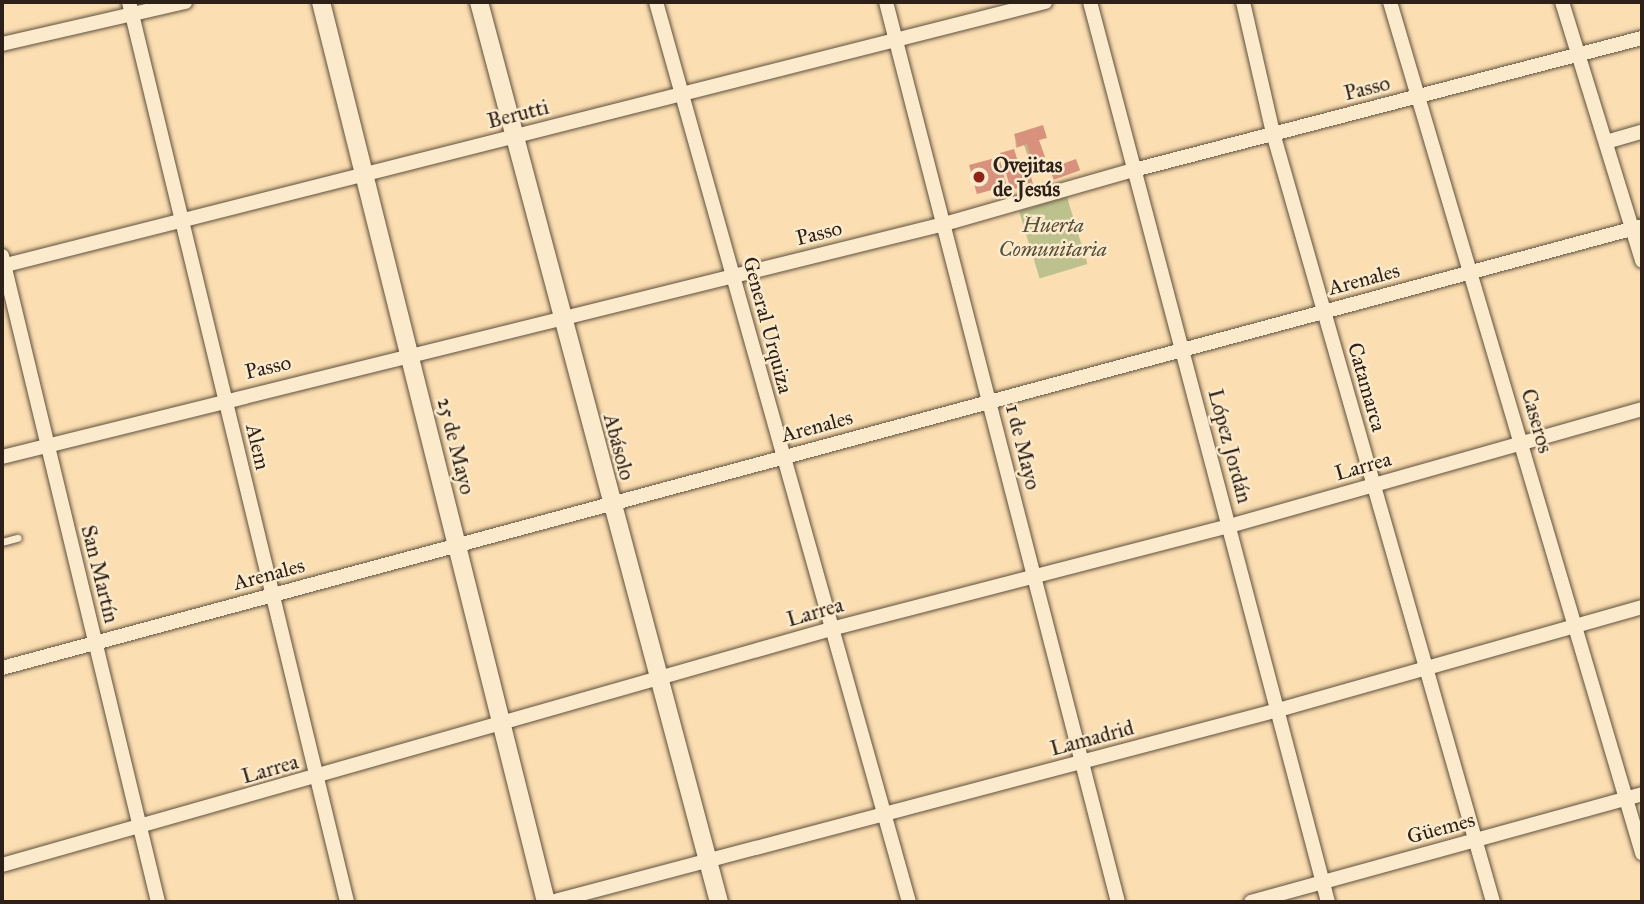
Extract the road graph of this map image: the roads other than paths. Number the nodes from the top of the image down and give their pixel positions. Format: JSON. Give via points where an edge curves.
{"nodes":[{"id":1,"x":185,"y":2,"type":"edge"},
{"id":2,"x":321,"y":2,"type":"edge"},
{"id":3,"x":479,"y":2,"type":"edge"},
{"id":4,"x":656,"y":2,"type":"edge"},
{"id":5,"x":887,"y":2,"type":"edge"},
{"id":6,"x":1045,"y":2,"type":"edge"},
{"id":7,"x":1090,"y":2,"type":"edge"},
{"id":8,"x":1243,"y":2,"type":"edge"},
{"id":9,"x":1390,"y":2,"type":"edge"},
{"id":10,"x":1562,"y":2,"type":"edge"},
{"id":11,"x":130,"y":8,"type":"edge"},
{"id":12,"x":1642,"y":38,"type":"edge"},
{"id":13,"x":897,"y":40,"type":"junction"},
{"id":14,"x":2,"y":44,"type":"edge"},
{"id":15,"x":1577,"y":54,"type":"junction"},
{"id":16,"x":682,"y":94,"type":"junction"},
{"id":17,"x":1420,"y":97,"type":"junction"},
{"id":18,"x":1642,"y":132,"type":"edge"},
{"id":19,"x":1273,"y":133,"type":"junction"},
{"id":20,"x":514,"y":136,"type":"junction"},
{"id":21,"x":1606,"y":142,"type":"junction"},
{"id":22,"x":1134,"y":170,"type":"junction"},
{"id":23,"x":365,"y":174,"type":"junction"},
{"id":24,"x":180,"y":221,"type":"junction"},
{"id":25,"x":944,"y":224,"type":"junction"},
{"id":26,"x":1637,"y":227,"type":"edge"},
{"id":27,"x":1642,"y":261,"type":"edge"},
{"id":28,"x":3,"y":263,"type":"edge"},
{"id":29,"x":1471,"y":272,"type":"junction"},
{"id":30,"x":732,"y":276,"type":"junction"},
{"id":31,"x":1324,"y":311,"type":"junction"},
{"id":32,"x":562,"y":318,"type":"junction"},
{"id":33,"x":1182,"y":349,"type":"junction"},
{"id":34,"x":410,"y":355,"type":"junction"},
{"id":35,"x":226,"y":399,"type":"junction"},
{"id":36,"x":990,"y":401,"type":"junction"},
{"id":37,"x":1642,"y":409,"type":"edge"},
{"id":38,"x":1521,"y":443,"type":"junction"},
{"id":39,"x":47,"y":445,"type":"junction"},
{"id":40,"x":2,"y":457,"type":"edge"},
{"id":41,"x":783,"y":457,"type":"junction"},
{"id":42,"x":1374,"y":485,"type":"junction"},
{"id":43,"x":611,"y":503,"type":"junction"},
{"id":44,"x":1229,"y":526,"type":"junction"},
{"id":45,"x":18,"y":538,"type":"dead end"},
{"id":46,"x":2,"y":542,"type":"edge"},
{"id":47,"x":457,"y":545,"type":"junction"},
{"id":48,"x":1035,"y":576,"type":"junction"},
{"id":49,"x":270,"y":595,"type":"junction"},
{"id":50,"x":1642,"y":607,"type":"edge"},
{"id":51,"x":1575,"y":626,"type":"junction"},
{"id":52,"x":831,"y":629,"type":"junction"},
{"id":53,"x":95,"y":643,"type":"junction"},
{"id":54,"x":2,"y":668,"type":"edge"},
{"id":55,"x":1426,"y":668,"type":"junction"},
{"id":56,"x":657,"y":680,"type":"junction"},
{"id":57,"x":1278,"y":710,"type":"junction"},
{"id":58,"x":502,"y":724,"type":"junction"},
{"id":59,"x":1083,"y":762,"type":"junction"},
{"id":60,"x":315,"y":778,"type":"junction"},
{"id":61,"x":1642,"y":794,"type":"edge"},
{"id":62,"x":1626,"y":799,"type":"junction"},
{"id":63,"x":885,"y":815,"type":"junction"},
{"id":64,"x":139,"y":827,"type":"junction"},
{"id":65,"x":1475,"y":841,"type":"junction"},
{"id":66,"x":1642,"y":853,"type":"edge"},
{"id":67,"x":708,"y":861,"type":"junction"},
{"id":68,"x":2,"y":865,"type":"edge"},
{"id":69,"x":1323,"y":883,"type":"junction"},
{"id":70,"x":158,"y":902,"type":"edge"},
{"id":71,"x":347,"y":902,"type":"edge"},
{"id":72,"x":548,"y":902,"type":"edge"},
{"id":73,"x":719,"y":902,"type":"edge"},
{"id":74,"x":909,"y":902,"type":"edge"},
{"id":75,"x":1118,"y":902,"type":"edge"},
{"id":76,"x":1251,"y":902,"type":"edge"},
{"id":77,"x":1328,"y":902,"type":"edge"},
{"id":78,"x":1493,"y":902,"type":"edge"}],
"edges":[{"from":1,"to":11,"type":"street"},
{"from":2,"to":23,"type":"street","name":"25 de Mayo"},
{"from":3,"to":20,"type":"street","name":"Abásolo"},
{"from":4,"to":16,"type":"street","name":"General Urquiza"},
{"from":5,"to":13,"type":"street","name":"1 de Mayo"},
{"from":6,"to":13,"type":"street","name":"Berutti"},
{"from":7,"to":22,"type":"street","name":"López Jordán"},
{"from":8,"to":19,"type":"street","name":"Catamarca"},
{"from":9,"to":17,"type":"street","name":"Caseros"},
{"from":10,"to":15,"type":"street"},
{"from":11,"to":14,"type":"street"},
{"from":11,"to":24,"type":"street","name":"Alem"},
{"from":12,"to":15,"type":"street","name":"Passo"},
{"from":13,"to":16,"type":"street","name":"Berutti"},
{"from":13,"to":25,"type":"street","name":"1 de Mayo"},
{"from":15,"to":17,"type":"street","name":"Passo"},
{"from":15,"to":21,"type":"street"},
{"from":16,"to":20,"type":"street","name":"Berutti"},
{"from":16,"to":30,"type":"street","name":"General Urquiza"},
{"from":17,"to":19,"type":"street","name":"Passo"},
{"from":17,"to":29,"type":"street","name":"Caseros"},
{"from":18,"to":21,"type":"street"},
{"from":19,"to":22,"type":"street","name":"Passo"},
{"from":19,"to":31,"type":"street","name":"Catamarca"},
{"from":20,"to":23,"type":"street","name":"Berutti"},
{"from":20,"to":32,"type":"street","name":"Abásolo"},
{"from":21,"to":26,"type":"street"},
{"from":22,"to":25,"type":"street","name":"Passo"},
{"from":22,"to":33,"type":"street","name":"López Jordán"},
{"from":23,"to":24,"type":"street","name":"Berutti"},
{"from":23,"to":34,"type":"street","name":"25 de Mayo"},
{"from":24,"to":28,"type":"street","name":"Berutti"},
{"from":24,"to":35,"type":"street","name":"Alem"},
{"from":25,"to":30,"type":"street","name":"Passo"},
{"from":25,"to":36,"type":"street","name":"1 de Mayo"},
{"from":26,"to":27,"type":"street"},
{"from":26,"to":29,"type":"street","name":"Arenales"},
{"from":28,"to":39,"type":"street","name":"San Martín"},
{"from":29,"to":31,"type":"street","name":"Arenales"},
{"from":29,"to":38,"type":"street","name":"Caseros"},
{"from":30,"to":32,"type":"street","name":"Passo"},
{"from":30,"to":41,"type":"street","name":"General Urquiza"},
{"from":31,"to":33,"type":"street","name":"Arenales"},
{"from":31,"to":42,"type":"street","name":"Catamarca"},
{"from":32,"to":34,"type":"street","name":"Passo"},
{"from":32,"to":43,"type":"street","name":"Abásolo"},
{"from":33,"to":36,"type":"street","name":"Arenales"},
{"from":33,"to":44,"type":"street","name":"López Jordán"},
{"from":34,"to":35,"type":"street","name":"Passo"},
{"from":34,"to":47,"type":"street","name":"25 de Mayo"},
{"from":35,"to":39,"type":"street","name":"Passo"},
{"from":35,"to":49,"type":"street","name":"Alem"},
{"from":36,"to":41,"type":"street","name":"Arenales"},
{"from":36,"to":48,"type":"street","name":"1 de Mayo"},
{"from":37,"to":38,"type":"street","name":"Larrea"},
{"from":38,"to":42,"type":"street","name":"Larrea"},
{"from":38,"to":51,"type":"street","name":"Caseros"},
{"from":39,"to":40,"type":"street","name":"Passo"},
{"from":39,"to":53,"type":"street","name":"San Martín"},
{"from":41,"to":43,"type":"street","name":"Arenales"},
{"from":41,"to":52,"type":"street","name":"General Urquiza"},
{"from":42,"to":44,"type":"street","name":"Larrea"},
{"from":42,"to":55,"type":"street","name":"Catamarca"},
{"from":43,"to":47,"type":"street","name":"Arenales"},
{"from":43,"to":56,"type":"street","name":"Abásolo"},
{"from":44,"to":48,"type":"street","name":"Larrea"},
{"from":44,"to":57,"type":"street","name":"López Jordán"},
{"from":45,"to":46,"type":"lane"},
{"from":47,"to":49,"type":"street","name":"Arenales"},
{"from":47,"to":58,"type":"street","name":"25 de Mayo"},
{"from":48,"to":52,"type":"street","name":"Larrea"},
{"from":48,"to":59,"type":"street","name":"1 de Mayo"},
{"from":49,"to":53,"type":"street","name":"Arenales"},
{"from":49,"to":60,"type":"street","name":"Alem"},
{"from":50,"to":51,"type":"street","name":"Lamadrid"},
{"from":51,"to":55,"type":"street","name":"Lamadrid"},
{"from":51,"to":62,"type":"street","name":"Caseros"},
{"from":52,"to":56,"type":"street","name":"Larrea"},
{"from":52,"to":63,"type":"street","name":"General Urquiza"},
{"from":53,"to":54,"type":"street","name":"Arenales"},
{"from":53,"to":64,"type":"street","name":"San Martín"},
{"from":55,"to":57,"type":"street","name":"Lamadrid"},
{"from":55,"to":65,"type":"street","name":"Catamarca"},
{"from":56,"to":58,"type":"street","name":"Larrea"},
{"from":56,"to":67,"type":"street","name":"Abásolo"},
{"from":57,"to":59,"type":"street","name":"Lamadrid"},
{"from":57,"to":69,"type":"street","name":"López Jordán"},
{"from":58,"to":60,"type":"street","name":"Larrea"},
{"from":58,"to":72,"type":"street","name":"25 de Mayo"},
{"from":59,"to":63,"type":"street","name":"Lamadrid"},
{"from":59,"to":75,"type":"street","name":"1 de Mayo"},
{"from":60,"to":64,"type":"street","name":"Larrea"},
{"from":60,"to":71,"type":"street","name":"Alem"},
{"from":61,"to":62,"type":"street","name":"Güemes"},
{"from":62,"to":65,"type":"street","name":"Güemes"},
{"from":62,"to":66,"type":"street","name":"Caseros"},
{"from":63,"to":67,"type":"street","name":"Lamadrid"},
{"from":63,"to":74,"type":"street","name":"General Urquiza"},
{"from":64,"to":68,"type":"street","name":"Larrea"},
{"from":64,"to":70,"type":"street","name":"San Martín"},
{"from":65,"to":69,"type":"street","name":"Güemes"},
{"from":65,"to":78,"type":"street","name":"Catamarca"},
{"from":67,"to":72,"type":"street","name":"Lamadrid"},
{"from":67,"to":73,"type":"street","name":"Abásolo"},
{"from":69,"to":76,"type":"street","name":"Güemes"},
{"from":69,"to":77,"type":"street","name":"López Jordán"}]}
